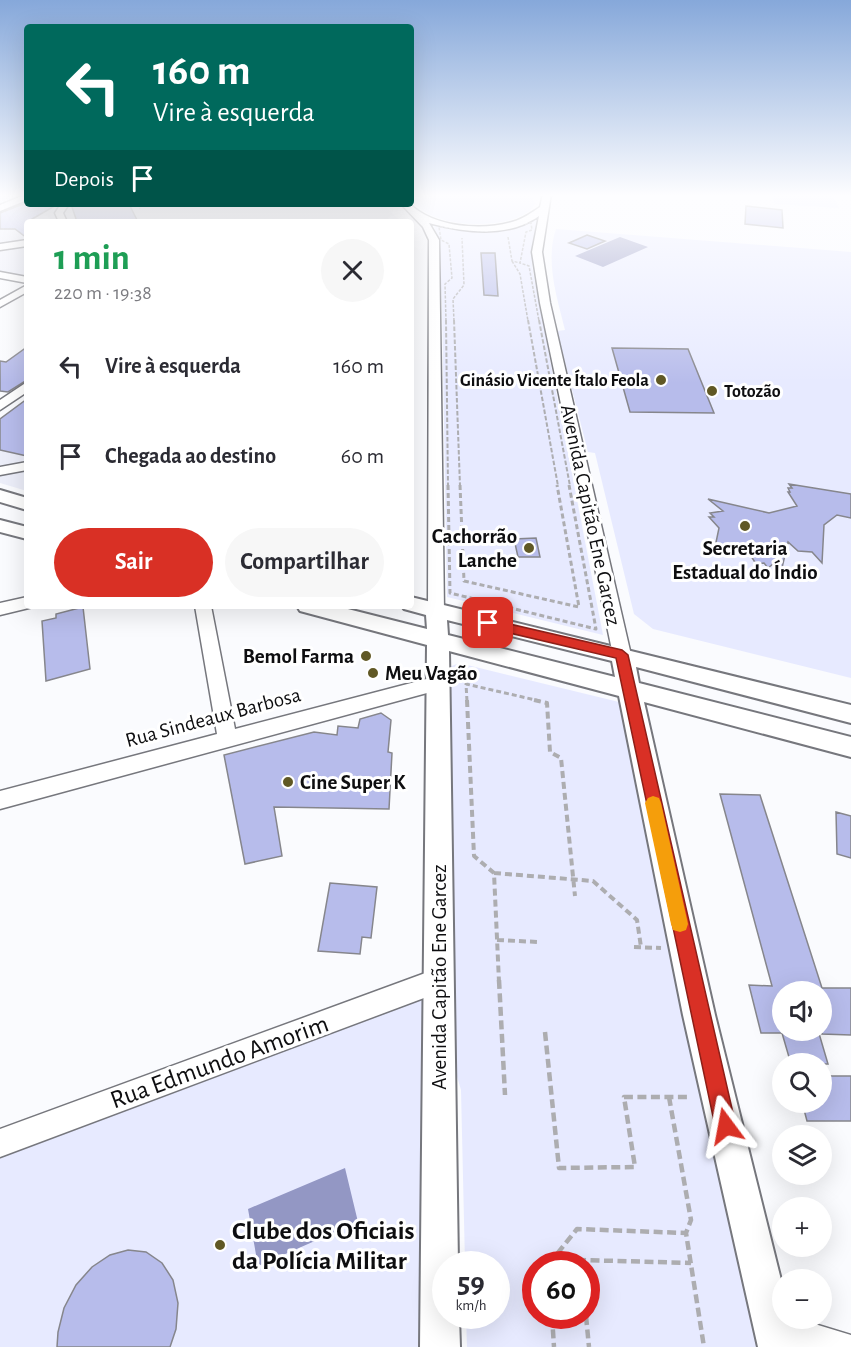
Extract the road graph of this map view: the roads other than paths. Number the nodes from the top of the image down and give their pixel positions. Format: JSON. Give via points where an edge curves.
{"nodes":[{"id":1,"x":434,"y":257,"type":"edge"},
{"id":2,"x":538,"y":257,"type":"edge"},
{"id":3,"x":0,"y":275,"type":"edge"},
{"id":4,"x":24,"y":279,"type":"edge"},
{"id":5,"x":24,"y":290,"type":"edge"},
{"id":6,"x":0,"y":304,"type":"edge"},
{"id":7,"x":24,"y":388,"type":"edge"},
{"id":8,"x":0,"y":406,"type":"edge"},
{"id":9,"x":24,"y":467,"type":"edge"},
{"id":10,"x":0,"y":471,"type":"edge"},
{"id":11,"x":0,"y":496,"type":"edge"},
{"id":12,"x":24,"y":503,"type":"edge"},
{"id":13,"x":0,"y":526,"type":"edge"},
{"id":14,"x":24,"y":532,"type":"edge"},
{"id":15,"x":24,"y":604,"type":"edge"},
{"id":16,"x":414,"y":606,"type":"edge"},
{"id":17,"x":0,"y":609,"type":"edge"},
{"id":18,"x":204,"y":609,"type":"edge"},
{"id":19,"x":328,"y":609,"type":"edge"},
{"id":20,"x":437,"y":625,"type":"junction"},
{"id":21,"x":622,"y":655,"type":"junction"},
{"id":22,"x":438,"y":683,"type":"junction"},
{"id":23,"x":628,"y":688,"type":"junction"},
{"id":24,"x":851,"y":714,"type":"edge"},
{"id":25,"x":227,"y":737,"type":"junction"},
{"id":26,"x":851,"y":747,"type":"edge"},
{"id":27,"x":0,"y":800,"type":"edge"},
{"id":28,"x":439,"y":980,"type":"junction"},
{"id":29,"x":0,"y":1143,"type":"edge"},
{"id":30,"x":776,"y":1337,"type":"edge"},
{"id":31,"x":440,"y":1347,"type":"edge"},
{"id":32,"x":842,"y":1347,"type":"edge"}],
"edges":[{"from":1,"to":20,"type":"street","name":"Avenida Capitão Ene Garcez"},
{"from":2,"to":21,"type":"street","name":"Avenida Capitão Ene Garcez"},
{"from":3,"to":4,"type":"street"},
{"from":5,"to":6,"type":"street"},
{"from":7,"to":8,"type":"street"},
{"from":9,"to":10,"type":"street"},
{"from":11,"to":12,"type":"main road"},
{"from":13,"to":14,"type":"main road"},
{"from":15,"to":17,"type":"street"},
{"from":16,"to":20,"type":"main road"},
{"from":18,"to":25,"type":"street"},
{"from":19,"to":20,"type":"main road"},
{"from":20,"to":21,"type":"main road"},
{"from":20,"to":22,"type":"main road","name":"Avenida Capitão Ene Garcez"},
{"from":20,"to":23,"type":"main road"},
{"from":21,"to":23,"type":"main road","name":"Avenida Capitão Ene Garcez"},
{"from":21,"to":24,"type":"main road"},
{"from":22,"to":25,"type":"street","name":"Rua Sindeaux Barbosa"},
{"from":22,"to":28,"type":"main road","name":"Avenida Capitão Ene Garcez"},
{"from":23,"to":26,"type":"main road"},
{"from":23,"to":30,"type":"main road","name":"Avenida Capitão Ene Garcez","via":[[699,1015]]},
{"from":25,"to":27,"type":"street","name":"Rua Sindeaux Barbosa"},
{"from":28,"to":29,"type":"street","name":"Rua Edmundo Amorim"},
{"from":28,"to":31,"type":"main road","name":"Avenida Capitão Ene Garcez"},
{"from":30,"to":32,"type":"street"}]}
